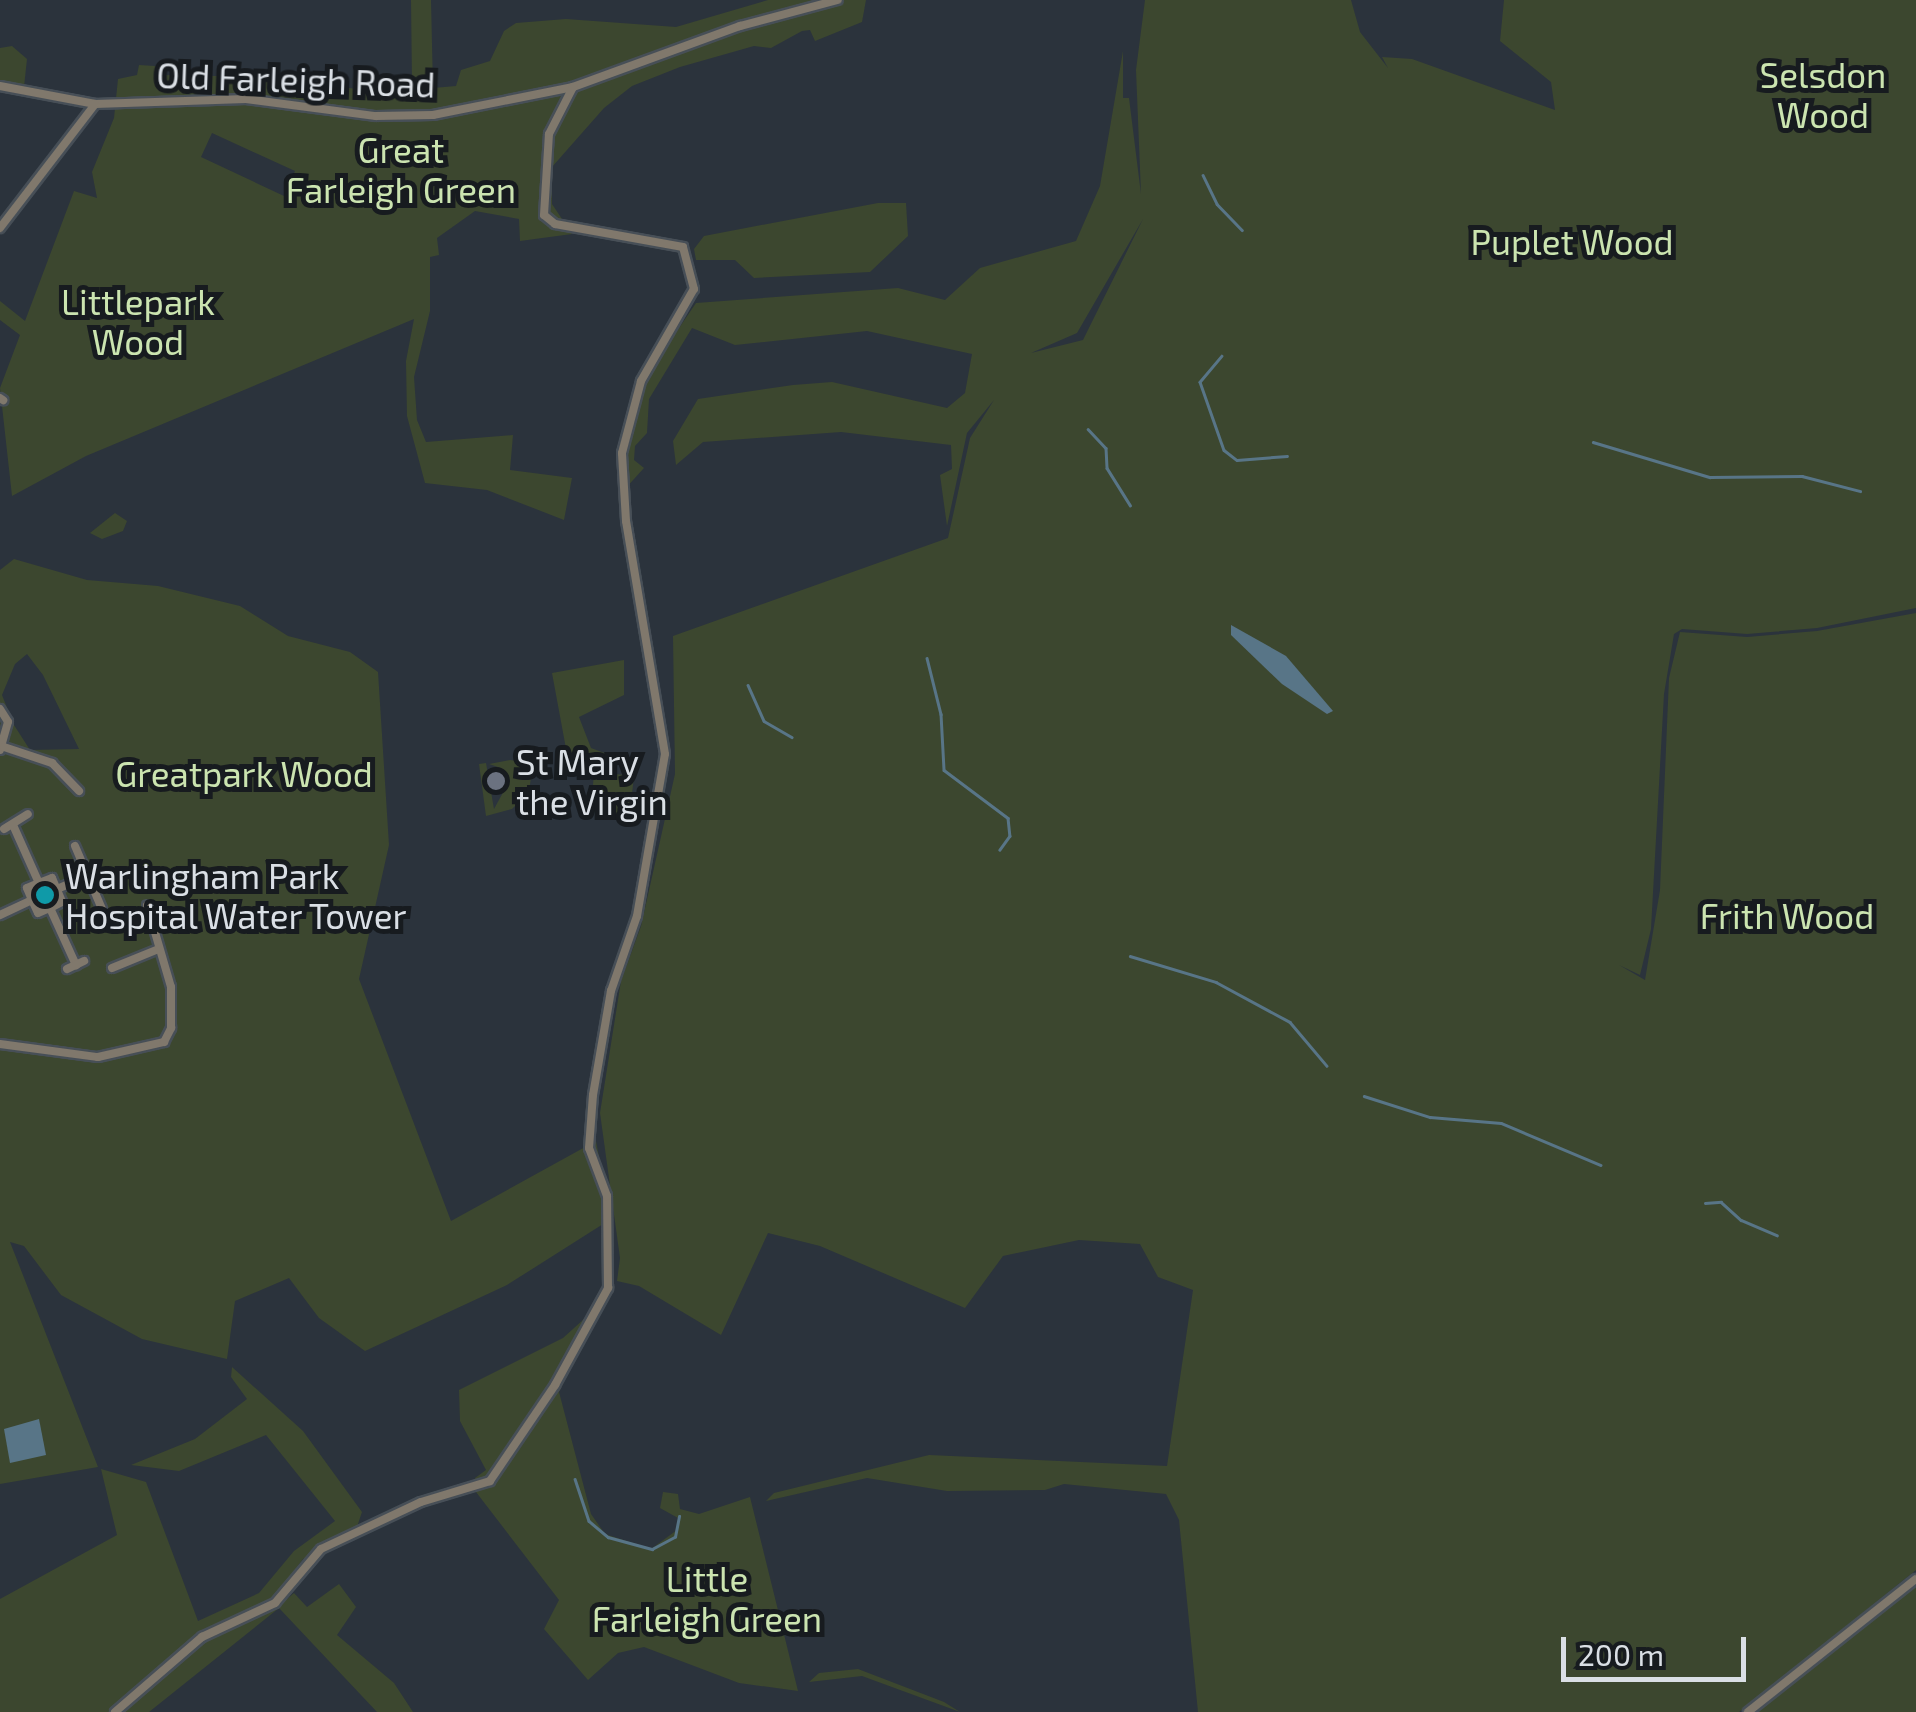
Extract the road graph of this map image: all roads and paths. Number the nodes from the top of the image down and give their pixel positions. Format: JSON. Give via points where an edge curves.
{"nodes":[{"id":1,"x":838,"y":0,"type":"edge"},
{"id":2,"x":0,"y":86,"type":"edge"},
{"id":3,"x":573,"y":87,"type":"junction"},
{"id":4,"x":551,"y":92,"type":"junction"},
{"id":5,"x":563,"y":102,"type":"junction"},
{"id":6,"x":95,"y":104,"type":"junction"},
{"id":7,"x":2,"y":222,"type":"edge"},
{"id":8,"x":0,"y":708,"type":"edge"},
{"id":9,"x":2,"y":748,"type":"edge"},
{"id":10,"x":79,"y":791,"type":"dead end"},
{"id":11,"x":28,"y":814,"type":"dead end"},
{"id":12,"x":76,"y":846,"type":"dead end"},
{"id":13,"x":88,"y":876,"type":"junction"},
{"id":14,"x":39,"y":883,"type":"junction"},
{"id":15,"x":56,"y":889,"type":"junction"},
{"id":16,"x":32,"y":900,"type":"junction"},
{"id":17,"x":146,"y":905,"type":"dead end"},
{"id":18,"x":50,"y":908,"type":"junction"},
{"id":19,"x":102,"y":908,"type":"dead end"},
{"id":20,"x":0,"y":914,"type":"edge"},
{"id":21,"x":156,"y":950,"type":"junction"},
{"id":22,"x":76,"y":965,"type":"dead end"},
{"id":23,"x":112,"y":968,"type":"dead end"},
{"id":24,"x":0,"y":1044,"type":"edge"},
{"id":25,"x":1916,"y":1579,"type":"edge"},
{"id":26,"x":115,"y":1712,"type":"edge"},
{"id":27,"x":1748,"y":1712,"type":"edge"}],
"edges":[{"from":1,"to":3,"type":"street","name":"Old Farleigh Road","via":[[740,26]]},
{"from":2,"to":6,"type":"street","name":"Old Farleigh Road"},
{"from":3,"to":4,"type":"street","name":"Old Farleigh Road"},
{"from":3,"to":5,"type":"street"},
{"from":4,"to":5,"type":"street"},
{"from":4,"to":6,"type":"street","name":"Old Farleigh Road","via":[[404,118],[258,100]]},
{"from":5,"to":26,"type":"street","via":[[542,175],[544,215],[555,224],[683,246],[694,289],[641,381],[622,453],[626,522],[665,754],[593,1096],[589,1148],[607,1196],[610,1273],[603,1301],[499,1473],[321,1549],[260,1611],[202,1637]]},
{"from":6,"to":7,"type":"street"},
{"from":8,"to":9,"type":"street","via":[[8,722]]},
{"from":9,"to":10,"type":"street","via":[[52,762]]},
{"from":11,"to":14,"type":"street","via":[[9,827]]},
{"from":12,"to":13,"type":"street"},
{"from":13,"to":15,"type":"street"},
{"from":13,"to":19,"type":"street"},
{"from":14,"to":15,"type":"street","via":[[52,878]]},
{"from":14,"to":16,"type":"street","via":[[27,888]]},
{"from":15,"to":18,"type":"street","via":[[62,902]]},
{"from":16,"to":18,"type":"street","via":[[38,913]]},
{"from":16,"to":20,"type":"street"},
{"from":17,"to":21,"type":"street"},
{"from":18,"to":22,"type":"street"},
{"from":21,"to":23,"type":"street"},
{"from":21,"to":24,"type":"street","via":[[171,987],[172,1028],[154,1049],[98,1056]]},
{"from":25,"to":27,"type":"street"}]}
